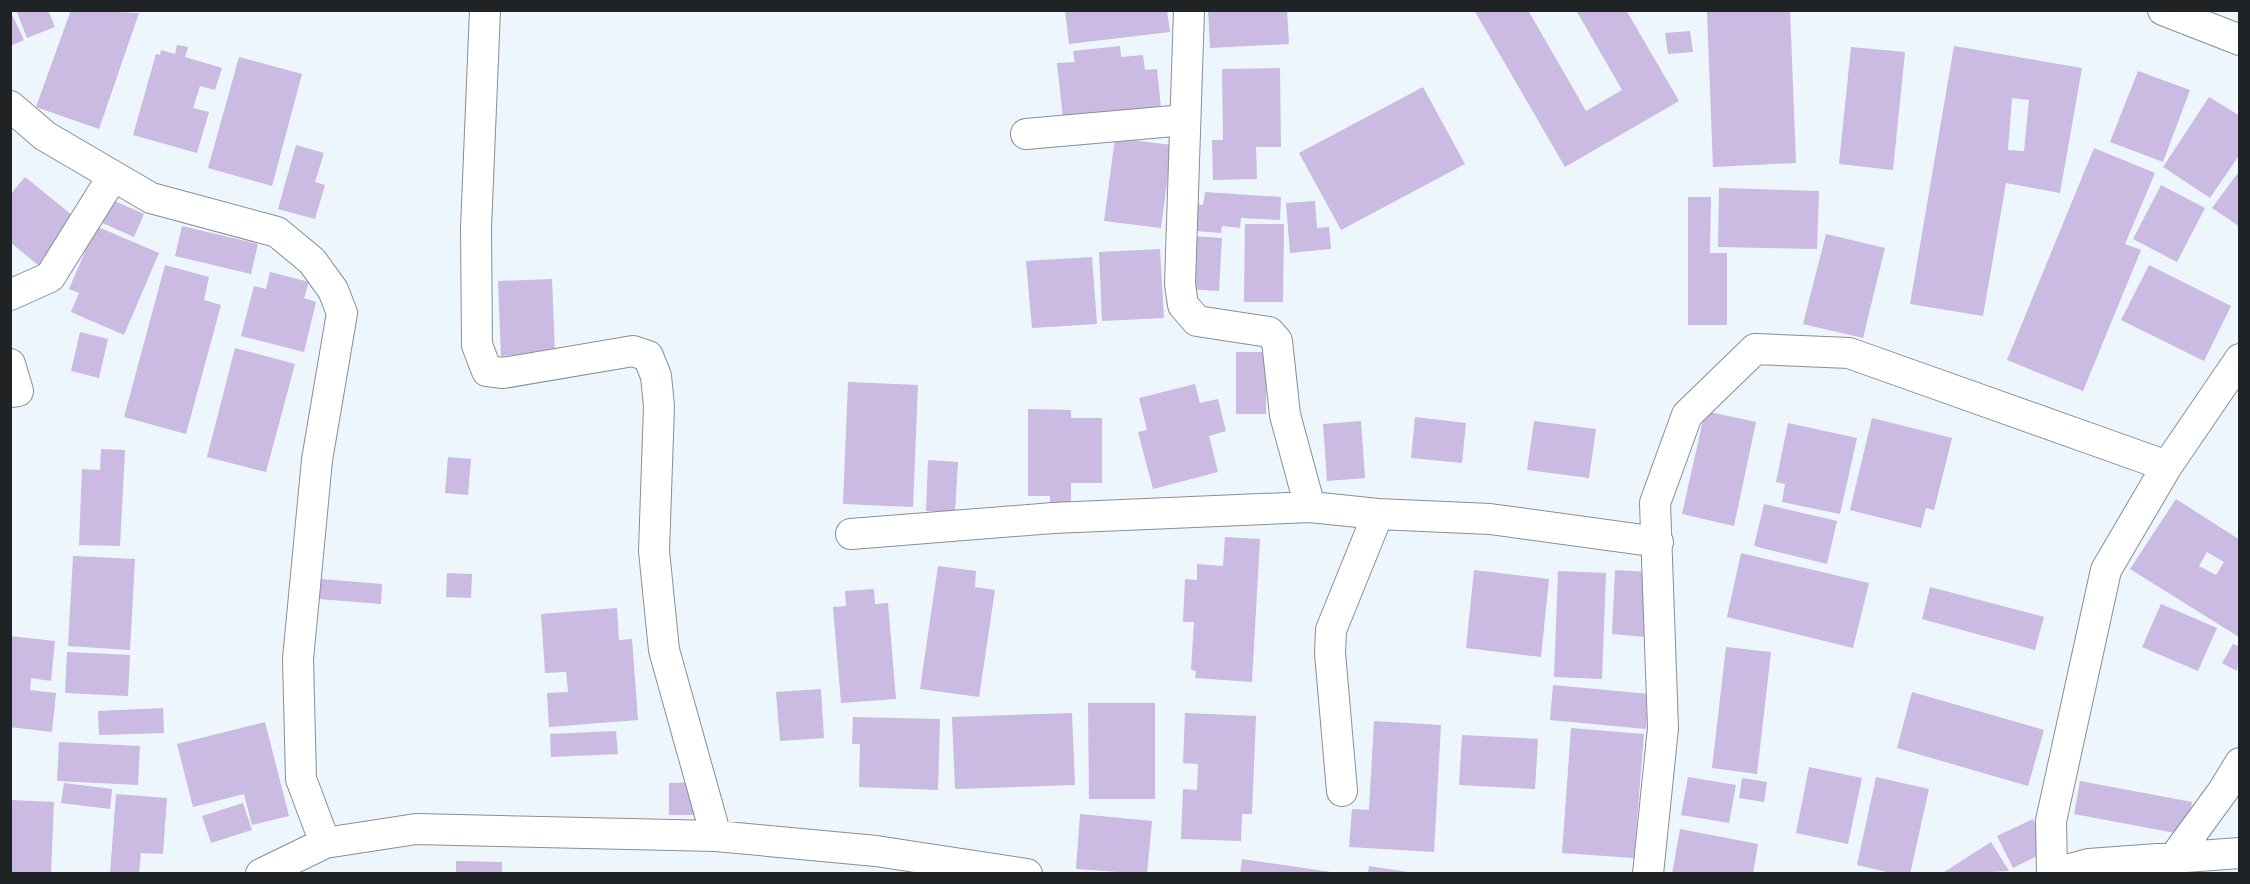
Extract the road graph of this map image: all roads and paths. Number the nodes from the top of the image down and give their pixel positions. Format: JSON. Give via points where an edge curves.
{"nodes":[{"id":1,"x":485,"y":10,"type":"edge"},
{"id":2,"x":1189,"y":10,"type":"edge"},
{"id":3,"x":2163,"y":10,"type":"edge"},
{"id":4,"x":2240,"y":40,"type":"edge"},
{"id":5,"x":10,"y":105,"type":"edge"},
{"id":6,"x":1185,"y":120,"type":"junction"},
{"id":7,"x":1026,"y":134,"type":"dead end"},
{"id":8,"x":113,"y":176,"type":"junction"},
{"id":9,"x":10,"y":295,"type":"edge"},
{"id":10,"x":2240,"y":359,"type":"edge"},
{"id":11,"x":10,"y":364,"type":"edge"},
{"id":12,"x":10,"y":392,"type":"edge"},
{"id":13,"x":2167,"y":466,"type":"junction"},
{"id":14,"x":1310,"y":507,"type":"junction"},
{"id":15,"x":1378,"y":514,"type":"junction"},
{"id":16,"x":851,"y":534,"type":"dead end"},
{"id":17,"x":1658,"y":542,"type":"junction"},
{"id":18,"x":2240,"y":763,"type":"edge"},
{"id":19,"x":1342,"y":791,"type":"dead end"},
{"id":20,"x":716,"y":836,"type":"junction"},
{"id":21,"x":325,"y":843,"type":"junction"},
{"id":22,"x":2240,"y":853,"type":"edge"},
{"id":23,"x":2174,"y":858,"type":"junction"},
{"id":24,"x":261,"y":873,"type":"edge"},
{"id":25,"x":1027,"y":873,"type":"edge"},
{"id":26,"x":1648,"y":873,"type":"edge"},
{"id":27,"x":2052,"y":873,"type":"edge"}],
"edges":[{"from":1,"to":20,"type":"street","via":[[476,228],[477,345],[487,371],[503,373],[633,351],[648,356],[656,376],[659,406],[654,551],[664,650]]},
{"from":2,"to":6,"type":"street"},
{"from":3,"to":4,"type":"street"},
{"from":5,"to":8,"type":"street","via":[[45,136]]},
{"from":6,"to":7,"type":"street"},
{"from":6,"to":14,"type":"street","via":[[1180,284],[1183,305],[1197,321],[1269,332],[1277,341],[1286,415]]},
{"from":8,"to":9,"type":"street","via":[[50,277]]},
{"from":8,"to":21,"type":"street","via":[[152,198],[277,232],[312,261],[333,290],[342,313],[316,460],[298,659],[301,779]]},
{"from":10,"to":13,"type":"street"},
{"from":11,"to":12,"type":"street","via":[[18,391]]},
{"from":13,"to":17,"type":"street","via":[[1849,353],[1755,349],[1687,415],[1655,503]]},
{"from":13,"to":27,"type":"street","via":[[2106,570],[2051,821]]},
{"from":14,"to":15,"type":"street"},
{"from":14,"to":16,"type":"street","via":[[1053,518]]},
{"from":15,"to":17,"type":"street","via":[[1490,519]]},
{"from":15,"to":19,"type":"street","via":[[1331,630]]},
{"from":17,"to":26,"type":"street","via":[[1663,728]]},
{"from":18,"to":23,"type":"street"},
{"from":20,"to":21,"type":"street","via":[[416,830]]},
{"from":20,"to":25,"type":"street","via":[[876,851]]},
{"from":21,"to":24,"type":"street"},
{"from":22,"to":23,"type":"street"},
{"from":23,"to":27,"type":"street","via":[[2090,864]]}]}
